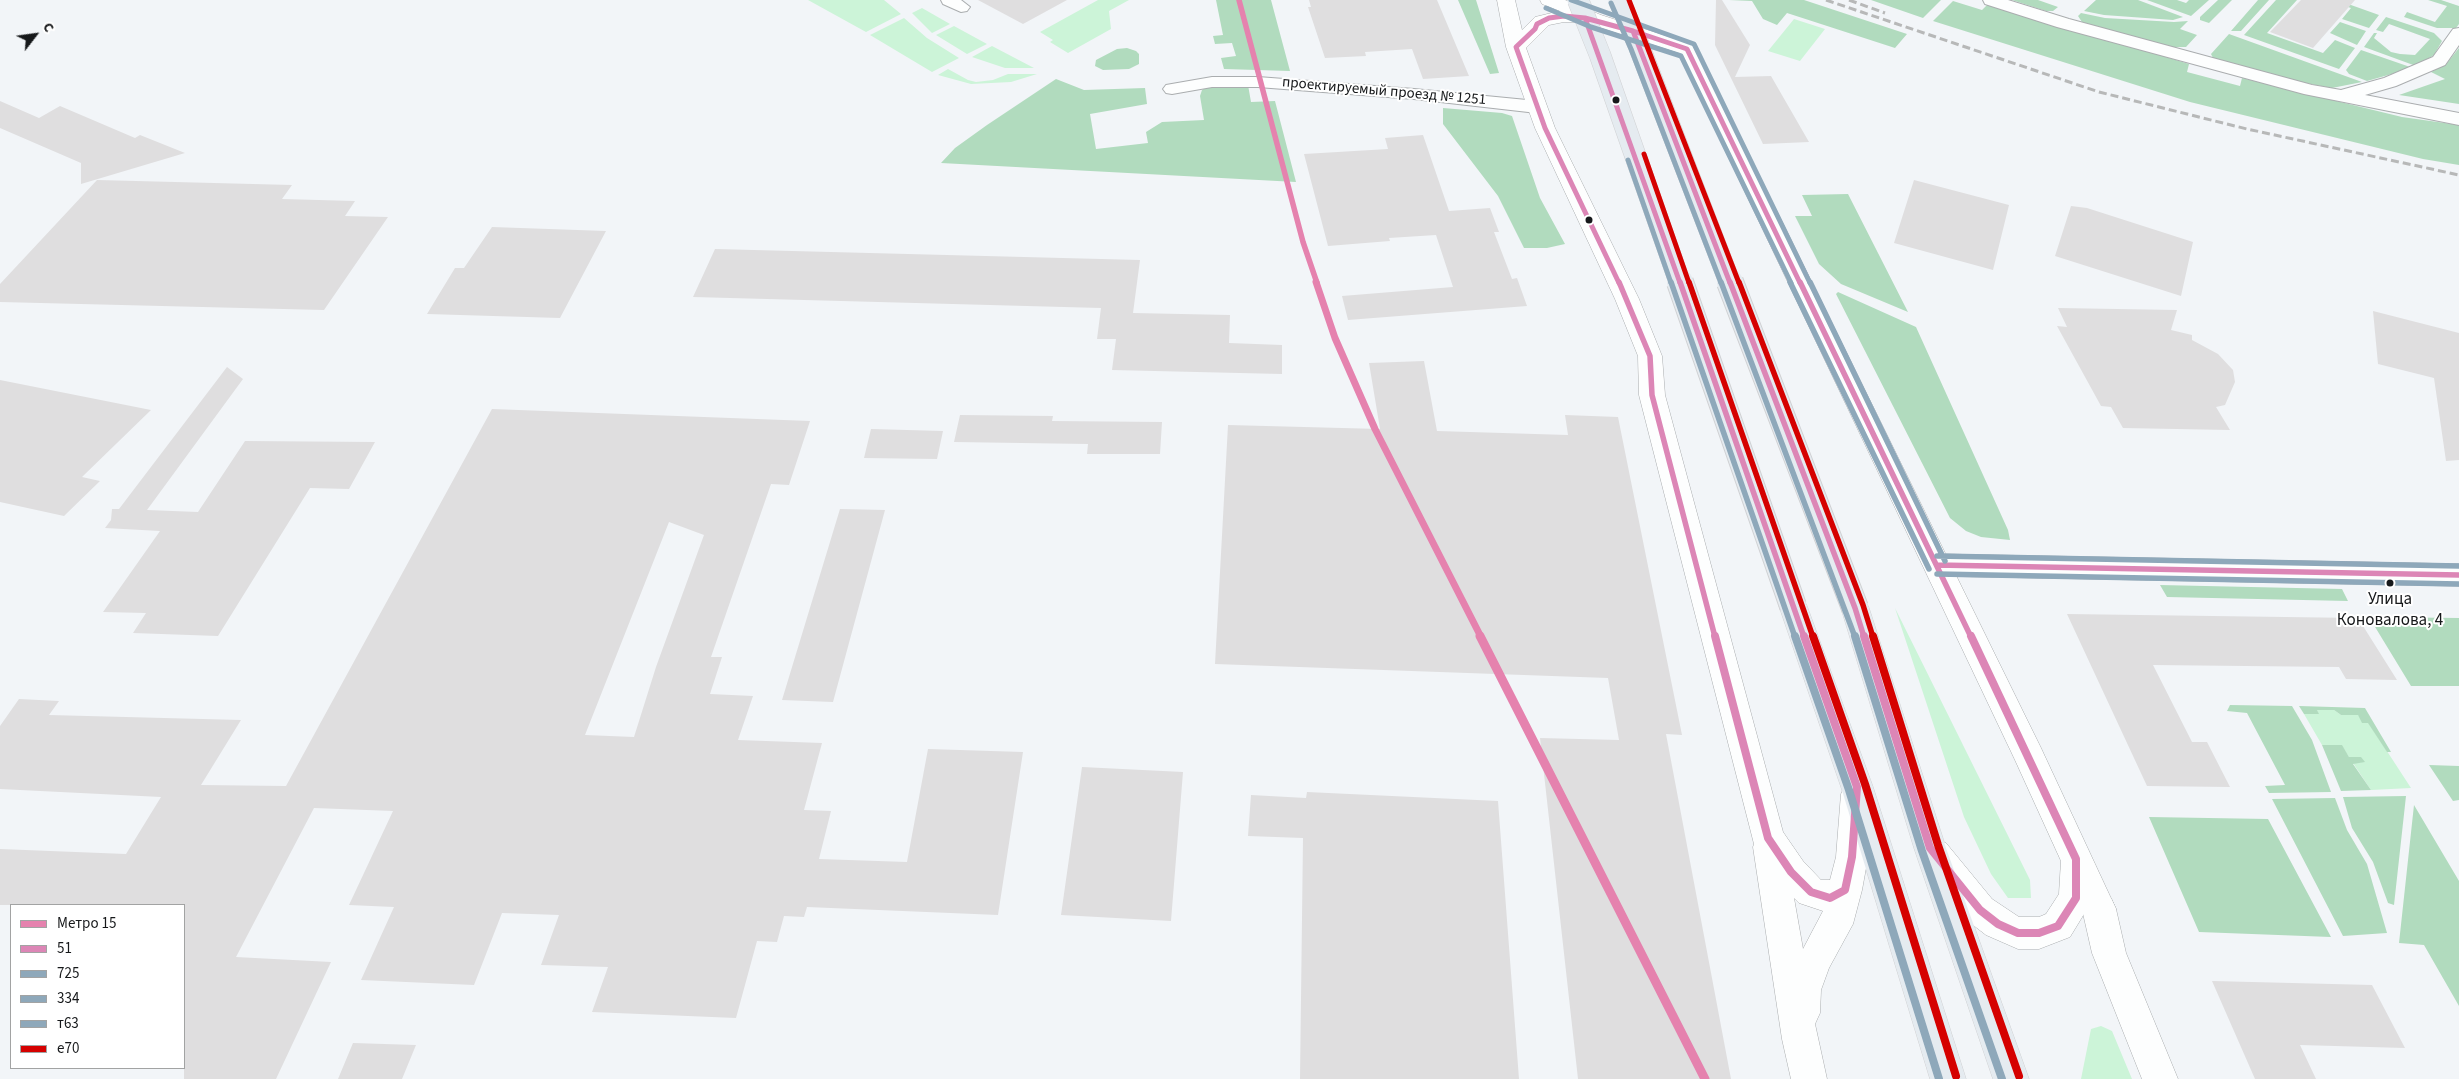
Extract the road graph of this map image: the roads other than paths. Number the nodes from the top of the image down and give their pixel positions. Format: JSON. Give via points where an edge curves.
{"nodes":[{"id":1,"x":1506,"y":0,"type":"edge"},
{"id":2,"x":1548,"y":0,"type":"edge"},
{"id":3,"x":1578,"y":0,"type":"edge"},
{"id":4,"x":1619,"y":0,"type":"edge"},
{"id":5,"x":1991,"y":0,"type":"edge"},
{"id":6,"x":1594,"y":19,"type":"junction"},
{"id":7,"x":2459,"y":33,"type":"edge"},
{"id":8,"x":1516,"y":47,"type":"junction"},
{"id":9,"x":1172,"y":89,"type":"dead end"},
{"id":10,"x":2339,"y":96,"type":"junction"},
{"id":11,"x":1536,"y":107,"type":"junction"},
{"id":12,"x":2459,"y":118,"type":"edge"},
{"id":13,"x":1937,"y":565,"type":"junction"},
{"id":14,"x":2459,"y":575,"type":"edge"},
{"id":15,"x":1857,"y":787,"type":"junction"},
{"id":16,"x":1768,"y":838,"type":"junction"},
{"id":17,"x":1930,"y":848,"type":"junction"},
{"id":18,"x":2076,"y":859,"type":"junction"},
{"id":19,"x":1846,"y":890,"type":"junction"},
{"id":20,"x":1800,"y":1039,"type":"junction"},
{"id":21,"x":1809,"y":1079,"type":"edge"},
{"id":22,"x":1948,"y":1079,"type":"edge"},
{"id":23,"x":2011,"y":1079,"type":"edge"},
{"id":24,"x":2160,"y":1079,"type":"edge"}],
"edges":[{"from":1,"to":8,"type":"main road"},
{"from":2,"to":6,"type":"main road"},
{"from":3,"to":15,"type":"main road","bridge":true},
{"from":4,"to":17,"type":"main road","bridge":true,"via":[[1855,608]]},
{"from":5,"to":10,"type":"street","via":[[2090,31]]},
{"from":6,"to":8,"type":"main road","via":[[1564,16],[1542,20]]},
{"from":6,"to":13,"type":"main road","via":[[1687,49]]},
{"from":7,"to":10,"type":"street","via":[[2439,61],[2390,82]]},
{"from":8,"to":11,"type":"main road"},
{"from":9,"to":11,"type":"street","name":"проектируемый проезд № 1251","via":[[1212,82],[1258,82]]},
{"from":10,"to":12,"type":"street"},
{"from":11,"to":16,"type":"main road","via":[[1650,356],[1652,395]]},
{"from":13,"to":14,"type":"main road"},
{"from":13,"to":18,"type":"main road"},
{"from":15,"to":19,"type":"main road"},
{"from":15,"to":22,"type":"main road"},
{"from":16,"to":19,"type":"main road","via":[[1791,872],[1811,892],[1830,898]]},
{"from":16,"to":20,"type":"main road"},
{"from":17,"to":18,"type":"main road","via":[[1980,910],[1998,924],[2018,933],[2039,933],[2058,926],[2076,898]]},
{"from":17,"to":23,"type":"main road"},
{"from":18,"to":24,"type":"main road","via":[[2099,909],[2109,953]]},
{"from":19,"to":20,"type":"main road","via":[[1836,924],[1815,960],[1804,990]]},
{"from":20,"to":21,"type":"main road"}]}
